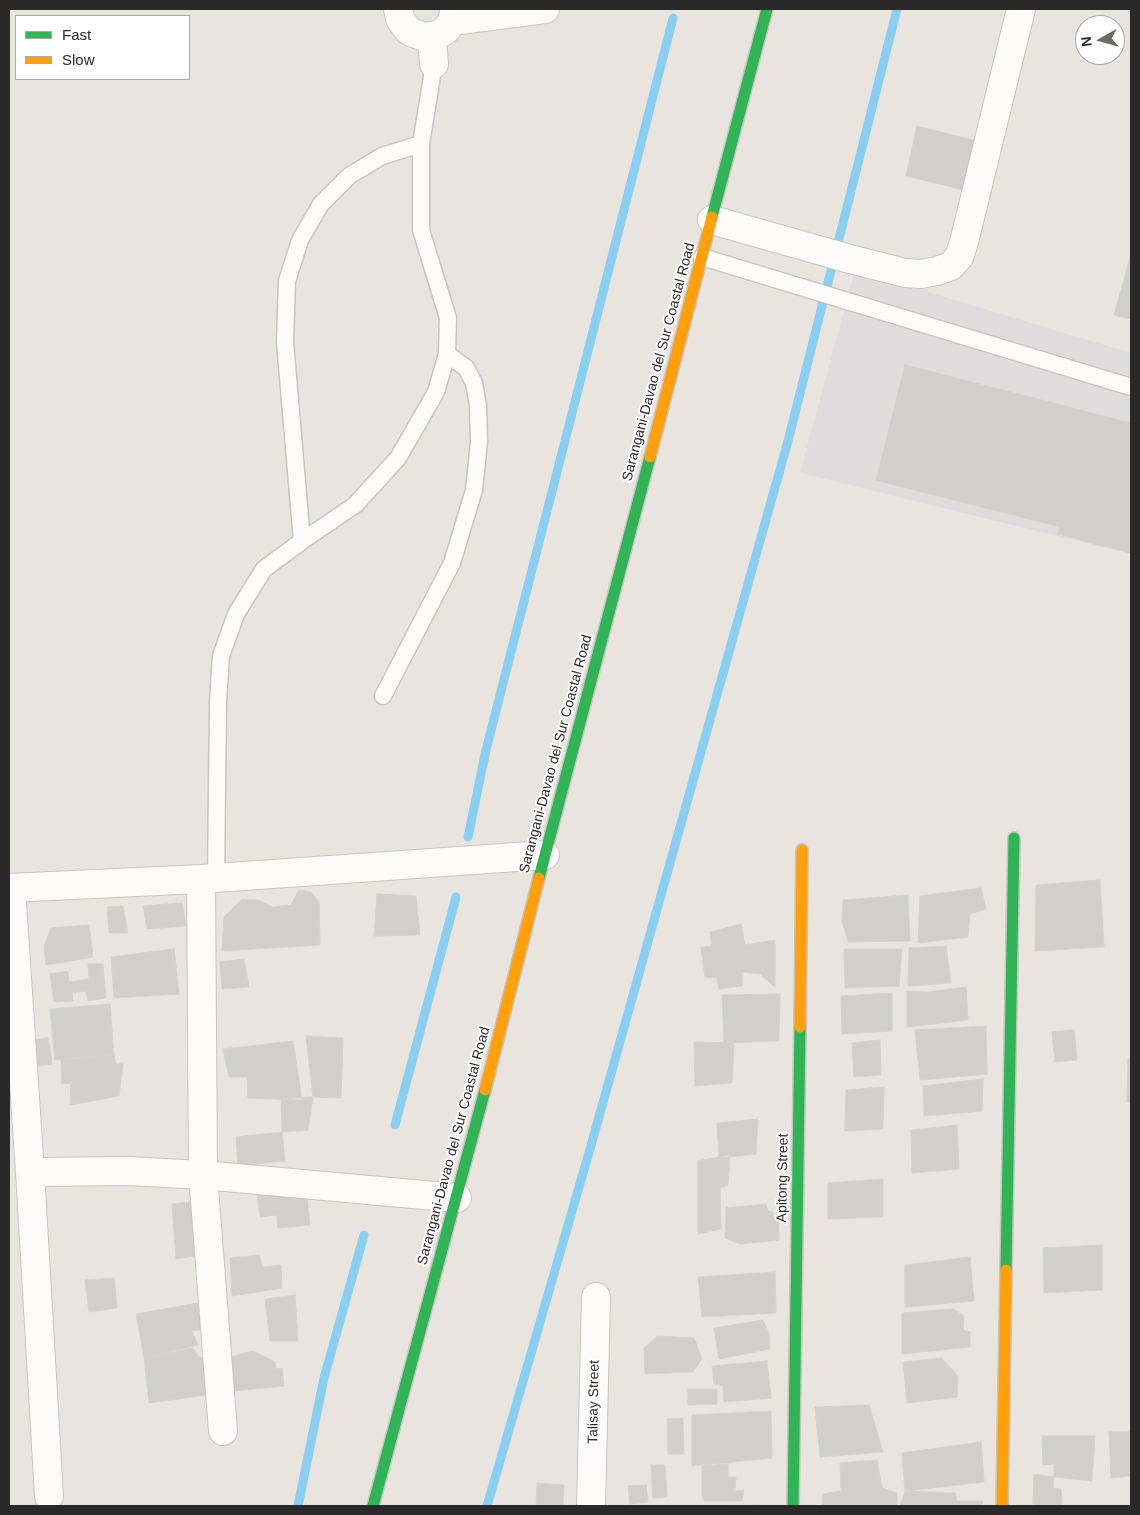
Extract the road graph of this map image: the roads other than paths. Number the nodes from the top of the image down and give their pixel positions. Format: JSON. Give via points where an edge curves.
{"nodes":[{"id":1,"x":398,"y":9,"type":"edge"},
{"id":2,"x":544,"y":9,"type":"edge"},
{"id":3,"x":767,"y":9,"type":"edge"},
{"id":4,"x":1021,"y":9,"type":"edge"},
{"id":5,"x":446,"y":22,"type":"edge"},
{"id":6,"x":434,"y":64,"type":"joint"},
{"id":7,"x":421,"y":144,"type":"junction"},
{"id":8,"x":712,"y":220,"type":"junction"},
{"id":9,"x":702,"y":258,"type":"junction"},
{"id":10,"x":447,"y":354,"type":"junction"},
{"id":11,"x":1131,"y":387,"type":"edge"},
{"id":12,"x":302,"y":541,"type":"junction"},
{"id":13,"x":383,"y":696,"type":"dead end"},
{"id":14,"x":1014,"y":838,"type":"dead end"},
{"id":15,"x":802,"y":850,"type":"dead end"},
{"id":16,"x":545,"y":855,"type":"junction"},
{"id":17,"x":209,"y":878,"type":"junction"},
{"id":18,"x":10,"y":888,"type":"edge"},
{"id":19,"x":30,"y":1172,"type":"junction"},
{"id":20,"x":203,"y":1175,"type":"junction"},
{"id":21,"x":457,"y":1198,"type":"junction"},
{"id":22,"x":596,"y":1298,"type":"dead end"},
{"id":23,"x":223,"y":1431,"type":"dead end"},
{"id":24,"x":49,"y":1496,"type":"dead end"},
{"id":25,"x":373,"y":1506,"type":"edge"},
{"id":26,"x":592,"y":1506,"type":"edge"},
{"id":27,"x":793,"y":1506,"type":"edge"},
{"id":28,"x":1002,"y":1506,"type":"edge"}],
"edges":[{"from":1,"to":5,"type":"street","via":[[408,30],[419,36]]},
{"from":2,"to":5,"type":"street"},
{"from":3,"to":8,"type":"main road","name":"Sarangani-Davao del Sur Coastal Road"},
{"from":4,"to":8,"type":"street","via":[[964,242],[959,257],[951,266],[921,274],[905,273]]},
{"from":5,"to":6,"type":"street"},
{"from":6,"to":7,"type":"lane"},
{"from":7,"to":10,"type":"lane","via":[[421,230],[448,318]]},
{"from":7,"to":12,"type":"lane","via":[[382,156],[349,176],[321,204],[300,240],[287,281],[285,342]]},
{"from":8,"to":9,"type":"main road","name":"Sarangani-Davao del Sur Coastal Road"},
{"from":9,"to":11,"type":"lane"},
{"from":9,"to":16,"type":"main road","name":"Sarangani-Davao del Sur Coastal Road"},
{"from":10,"to":12,"type":"lane","via":[[436,392],[398,458],[355,505]]},
{"from":10,"to":13,"type":"lane","via":[[466,368],[474,383],[479,442],[474,490],[452,563]]},
{"from":12,"to":17,"type":"lane","via":[[264,569],[236,614],[221,656]]},
{"from":14,"to":28,"type":"main road"},
{"from":15,"to":27,"type":"main road","name":"Apitong Street"},
{"from":16,"to":17,"type":"street"},
{"from":16,"to":21,"type":"main road","name":"Sarangani-Davao del Sur Coastal Road"},
{"from":17,"to":18,"type":"street"},
{"from":17,"to":20,"type":"street"},
{"from":18,"to":19,"type":"street"},
{"from":19,"to":20,"type":"street","via":[[128,1171]]},
{"from":19,"to":24,"type":"street"},
{"from":20,"to":21,"type":"street"},
{"from":20,"to":23,"type":"street"},
{"from":21,"to":25,"type":"main road","name":"Sarangani-Davao del Sur Coastal Road"},
{"from":22,"to":26,"type":"street","name":"Talisay Street"}]}
